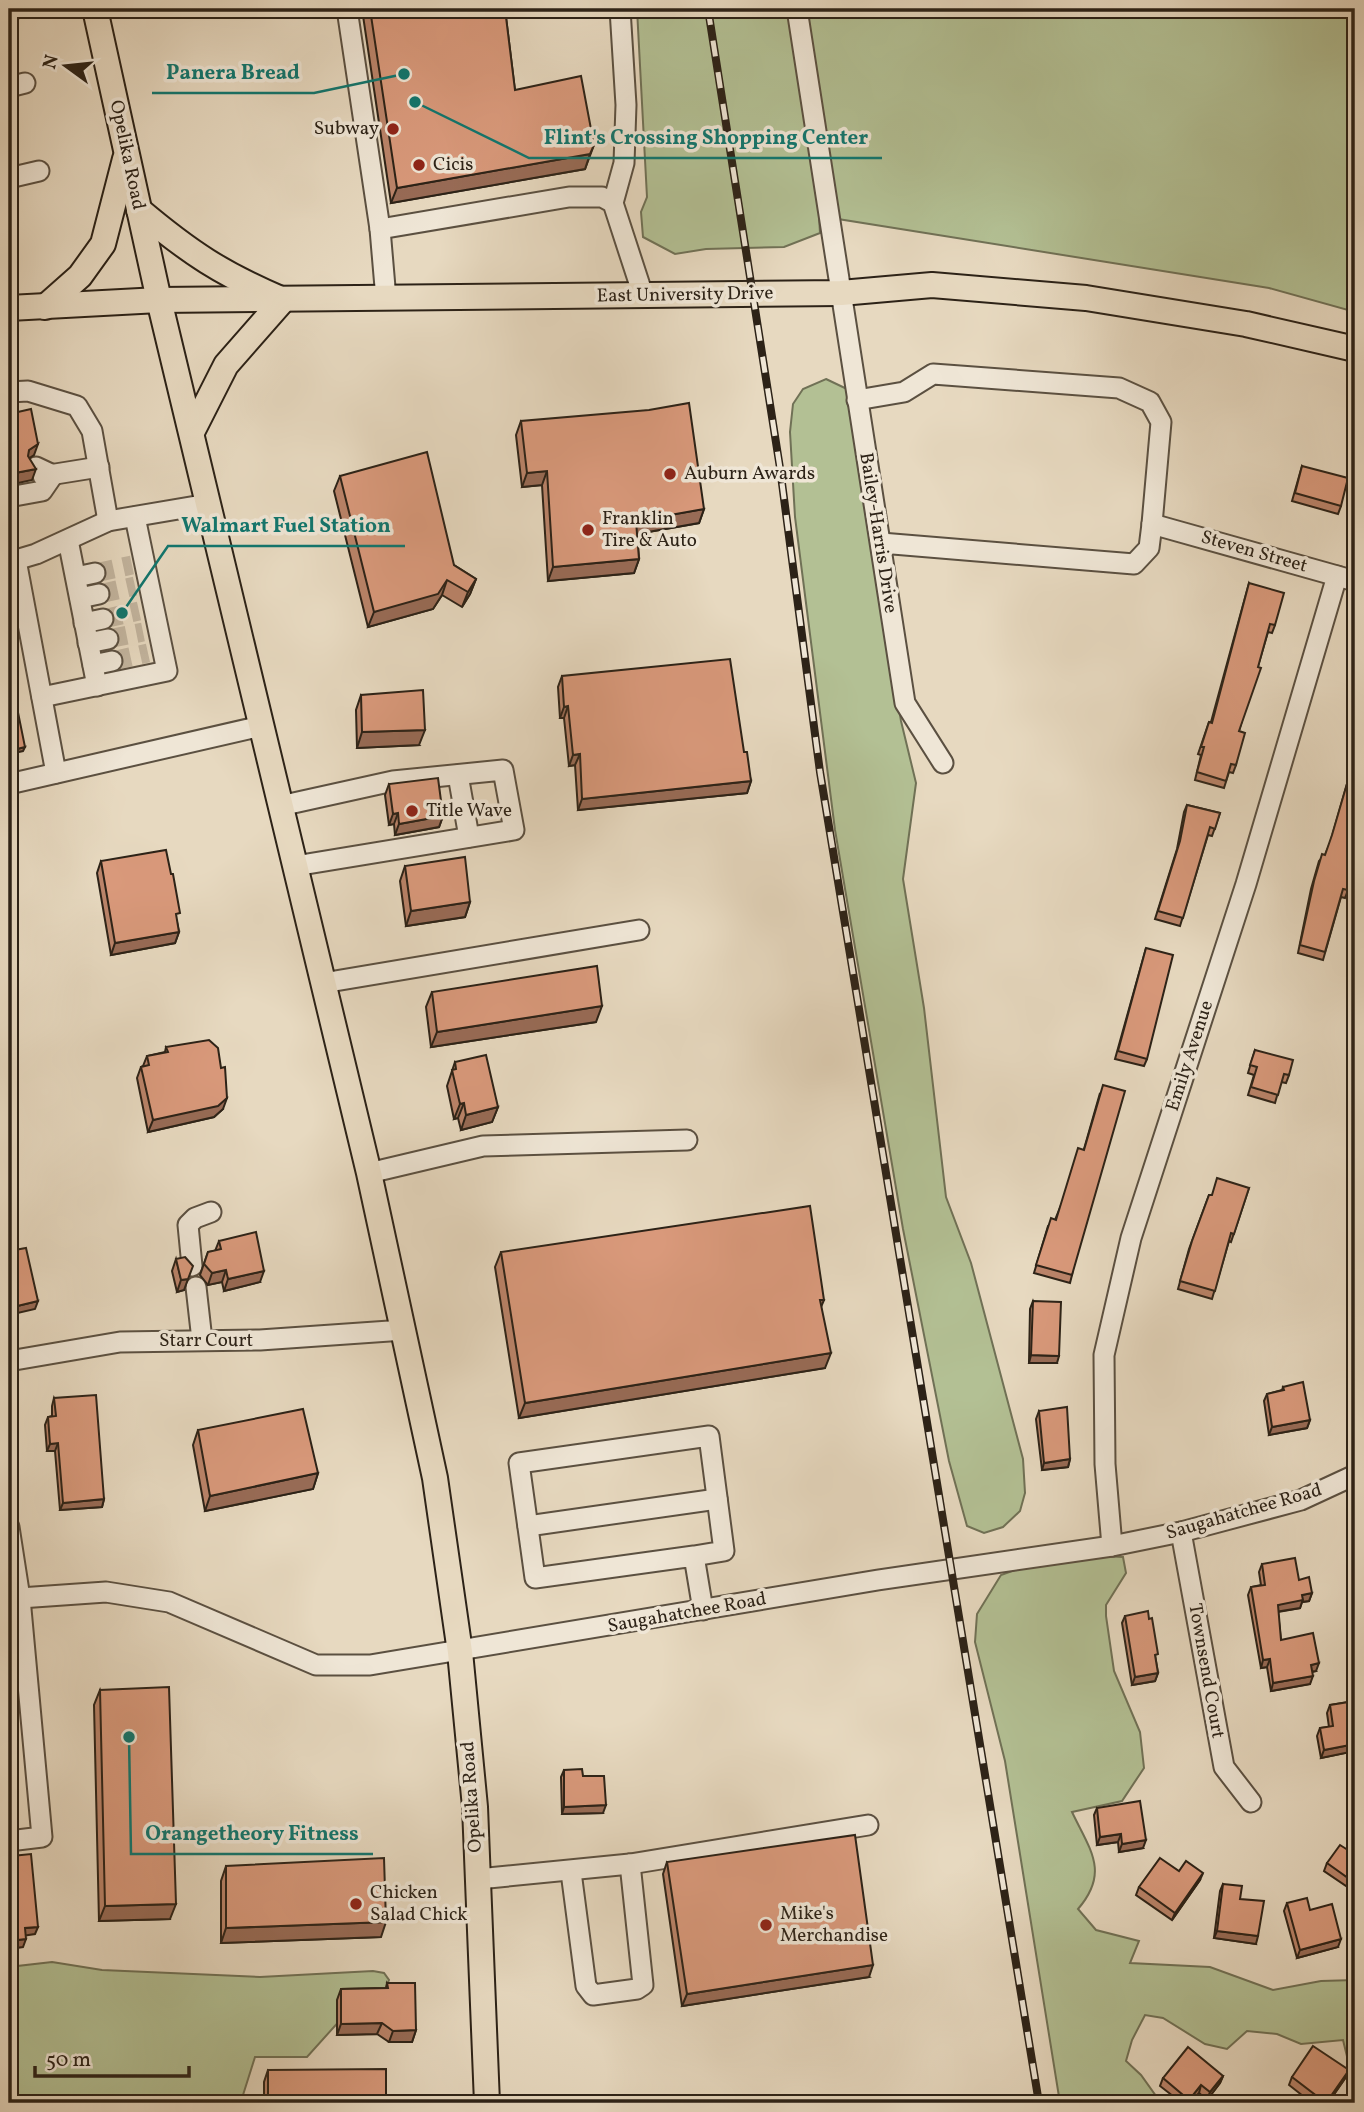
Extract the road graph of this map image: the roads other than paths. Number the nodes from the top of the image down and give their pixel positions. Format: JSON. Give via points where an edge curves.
{"nodes":[{"id":1,"x":95,"y":9,"type":"edge"},
{"id":2,"x":346,"y":9,"type":"edge"},
{"id":3,"x":620,"y":9,"type":"edge"},
{"id":4,"x":797,"y":9,"type":"edge"},
{"id":5,"x":126,"y":152,"type":"junction"},
{"id":6,"x":39,"y":171,"type":"dead end"},
{"id":7,"x":9,"y":178,"type":"edge"},
{"id":8,"x":613,"y":203,"type":"junction"},
{"id":9,"x":139,"y":210,"type":"junction"},
{"id":10,"x":380,"y":229,"type":"junction"},
{"id":11,"x":841,"y":293,"type":"junction"},
{"id":12,"x":643,"y":295,"type":"junction"},
{"id":13,"x":386,"y":299,"type":"junction"},
{"id":14,"x":159,"y":300,"type":"junction"},
{"id":15,"x":283,"y":300,"type":"junction"},
{"id":16,"x":45,"y":307,"type":"junction"},
{"id":17,"x":9,"y":308,"type":"edge"},
{"id":18,"x":1355,"y":349,"type":"edge"},
{"id":19,"x":9,"y":392,"type":"edge"},
{"id":20,"x":857,"y":400,"type":"junction"},
{"id":21,"x":191,"y":432,"type":"junction"},
{"id":22,"x":99,"y":467,"type":"junction"},
{"id":23,"x":9,"y":497,"type":"edge"},
{"id":24,"x":208,"y":504,"type":"junction"},
{"id":25,"x":135,"y":517,"type":"junction"},
{"id":26,"x":108,"y":521,"type":"junction"},
{"id":27,"x":1152,"y":524,"type":"junction"},
{"id":28,"x":68,"y":540,"type":"junction"},
{"id":29,"x":881,"y":543,"type":"junction"},
{"id":30,"x":12,"y":561,"type":"edge"},
{"id":31,"x":1346,"y":578,"type":"edge"},
{"id":32,"x":97,"y":686,"type":"junction"},
{"id":33,"x":42,"y":697,"type":"junction"},
{"id":34,"x":261,"y":726,"type":"junction"},
{"id":35,"x":943,"y":763,"type":"dead end"},
{"id":36,"x":56,"y":773,"type":"junction"},
{"id":37,"x":458,"y":775,"type":"junction"},
{"id":38,"x":9,"y":784,"type":"edge"},
{"id":39,"x":280,"y":806,"type":"junction"},
{"id":40,"x":469,"y":837,"type":"junction"},
{"id":41,"x":295,"y":866,"type":"junction"},
{"id":42,"x":639,"y":930,"type":"dead end"},
{"id":43,"x":323,"y":983,"type":"junction"},
{"id":44,"x":687,"y":1140,"type":"dead end"},
{"id":45,"x":369,"y":1173,"type":"junction"},
{"id":46,"x":211,"y":1212,"type":"dead end"},
{"id":47,"x":192,"y":1266,"type":"edge"},
{"id":48,"x":196,"y":1287,"type":"dead end"},
{"id":49,"x":404,"y":1330,"type":"junction"},
{"id":50,"x":202,"y":1340,"type":"junction"},
{"id":51,"x":9,"y":1361,"type":"edge"},
{"id":52,"x":1353,"y":1479,"type":"edge"},
{"id":53,"x":717,"y":1499,"type":"junction"},
{"id":54,"x":528,"y":1526,"type":"junction"},
{"id":55,"x":9,"y":1527,"type":"edge"},
{"id":56,"x":1181,"y":1532,"type":"junction"},
{"id":57,"x":1112,"y":1546,"type":"junction"},
{"id":58,"x":694,"y":1556,"type":"junction"},
{"id":59,"x":20,"y":1598,"type":"junction"},
{"id":60,"x":703,"y":1610,"type":"junction"},
{"id":61,"x":460,"y":1652,"type":"junction"},
{"id":62,"x":1251,"y":1802,"type":"dead end"},
{"id":63,"x":868,"y":1825,"type":"dead end"},
{"id":64,"x":9,"y":1841,"type":"edge"},
{"id":65,"x":630,"y":1864,"type":"junction"},
{"id":66,"x":570,"y":1872,"type":"junction"},
{"id":67,"x":478,"y":1879,"type":"junction"},
{"id":68,"x":487,"y":2103,"type":"edge"}],
"edges":[{"from":1,"to":5,"type":"main road","name":"Opelika Road"},
{"from":2,"to":10,"type":"street"},
{"from":3,"to":8,"type":"street","via":[[626,104],[624,163]]},
{"from":4,"to":11,"type":"street","name":"Bailey-Harris Drive"},
{"from":5,"to":9,"type":"main road","name":"Opelika Road"},
{"from":5,"to":16,"type":"main road","via":[[103,244],[80,276]]},
{"from":6,"to":7,"type":"street"},
{"from":8,"to":10,"type":"street","via":[[602,197],[569,197]]},
{"from":8,"to":12,"type":"street"},
{"from":9,"to":14,"type":"main road","name":"Opelika Road"},
{"from":9,"to":15,"type":"main road","via":[[198,259]]},
{"from":10,"to":13,"type":"street"},
{"from":11,"to":12,"type":"main road","name":"East University Drive"},
{"from":11,"to":18,"type":"main road","name":"East University Drive","via":[[932,285],[1086,298],[1246,324]]},
{"from":11,"to":20,"type":"street","name":"Bailey-Harris Drive"},
{"from":12,"to":13,"type":"main road","name":"East University Drive"},
{"from":13,"to":15,"type":"main road","name":"East University Drive"},
{"from":14,"to":15,"type":"main road","name":"East University Drive"},
{"from":14,"to":16,"type":"main road","name":"East University Drive"},
{"from":14,"to":21,"type":"main road","name":"Opelika Road"},
{"from":15,"to":21,"type":"main road","via":[[226,365]]},
{"from":16,"to":17,"type":"main road","name":"East University Drive"},
{"from":19,"to":22,"type":"street","via":[[28,391],[77,406],[92,431]]},
{"from":20,"to":27,"type":"street","via":[[904,392],[933,374],[1119,388],[1150,402],[1161,422]]},
{"from":20,"to":29,"type":"street","name":"Bailey-Harris Drive"},
{"from":21,"to":24,"type":"main road","name":"Opelika Road"},
{"from":22,"to":23,"type":"street","via":[[42,473],[42,491]]},
{"from":22,"to":26,"type":"street"},
{"from":24,"to":25,"type":"street"},
{"from":24,"to":34,"type":"main road","name":"Opelika Road"},
{"from":25,"to":26,"type":"street"},
{"from":25,"to":32,"type":"street","via":[[146,609],[155,652],[167,671]]},
{"from":26,"to":28,"type":"street"},
{"from":27,"to":29,"type":"street","via":[[1149,548],[1134,564]]},
{"from":27,"to":31,"type":"street","name":"Steven Street"},
{"from":28,"to":30,"type":"street"},
{"from":28,"to":32,"type":"street","via":[[85,575],[102,663]]},
{"from":29,"to":35,"type":"street","name":"Bailey-Harris Drive","via":[[905,703]]},
{"from":30,"to":33,"type":"street"},
{"from":31,"to":57,"type":"street","name":"Emily Avenue","via":[[1131,1238],[1104,1355],[1105,1464]]},
{"from":32,"to":33,"type":"street"},
{"from":33,"to":36,"type":"street"},
{"from":34,"to":36,"type":"street"},
{"from":34,"to":39,"type":"main road","name":"Opelika Road"},
{"from":36,"to":38,"type":"street"},
{"from":37,"to":39,"type":"street","via":[[393,781]]},
{"from":37,"to":40,"type":"street"},
{"from":37,"to":40,"type":"street","via":[[503,770],[514,831]]},
{"from":39,"to":41,"type":"main road","name":"Opelika Road"},
{"from":40,"to":41,"type":"street"},
{"from":41,"to":43,"type":"main road","name":"Opelika Road"},
{"from":42,"to":43,"type":"street"},
{"from":43,"to":45,"type":"main road","name":"Opelika Road"},
{"from":44,"to":45,"type":"street","via":[[483,1146]]},
{"from":45,"to":49,"type":"main road","name":"Opelika Road"},
{"from":46,"to":47,"type":"street","via":[[188,1225]]},
{"from":48,"to":50,"type":"street"},
{"from":49,"to":50,"type":"street","name":"Starr Court"},
{"from":49,"to":61,"type":"main road","name":"Opelika Road","via":[[435,1478]]},
{"from":50,"to":51,"type":"street","name":"Starr Court","via":[[120,1342]]},
{"from":52,"to":56,"type":"street","name":"Saugahatchee Road","via":[[1301,1500]]},
{"from":53,"to":54,"type":"street"},
{"from":53,"to":54,"type":"street","via":[[709,1436],[519,1462]]},
{"from":53,"to":58,"type":"street","via":[[724,1551]]},
{"from":54,"to":58,"type":"street","via":[[536,1578]]},
{"from":55,"to":59,"type":"street"},
{"from":56,"to":57,"type":"street","name":"Saugahatchee Road"},
{"from":56,"to":62,"type":"street","name":"Townsend Court","via":[[1224,1767]]},
{"from":57,"to":60,"type":"street","name":"Saugahatchee Road"},
{"from":58,"to":60,"type":"street"},
{"from":59,"to":61,"type":"street","name":"Saugahatchee Road","via":[[106,1592],[169,1602],[316,1665],[370,1665]]},
{"from":59,"to":64,"type":"street","via":[[42,1837]]},
{"from":60,"to":61,"type":"street","name":"Saugahatchee Road"},
{"from":61,"to":67,"type":"main road","name":"Opelika Road"},
{"from":63,"to":65,"type":"street"},
{"from":65,"to":66,"type":"street"},
{"from":65,"to":66,"type":"street","via":[[642,1985],[593,1995],[586,1986]]},
{"from":66,"to":67,"type":"street"},
{"from":67,"to":68,"type":"main road","name":"Opelika Road"}]}
